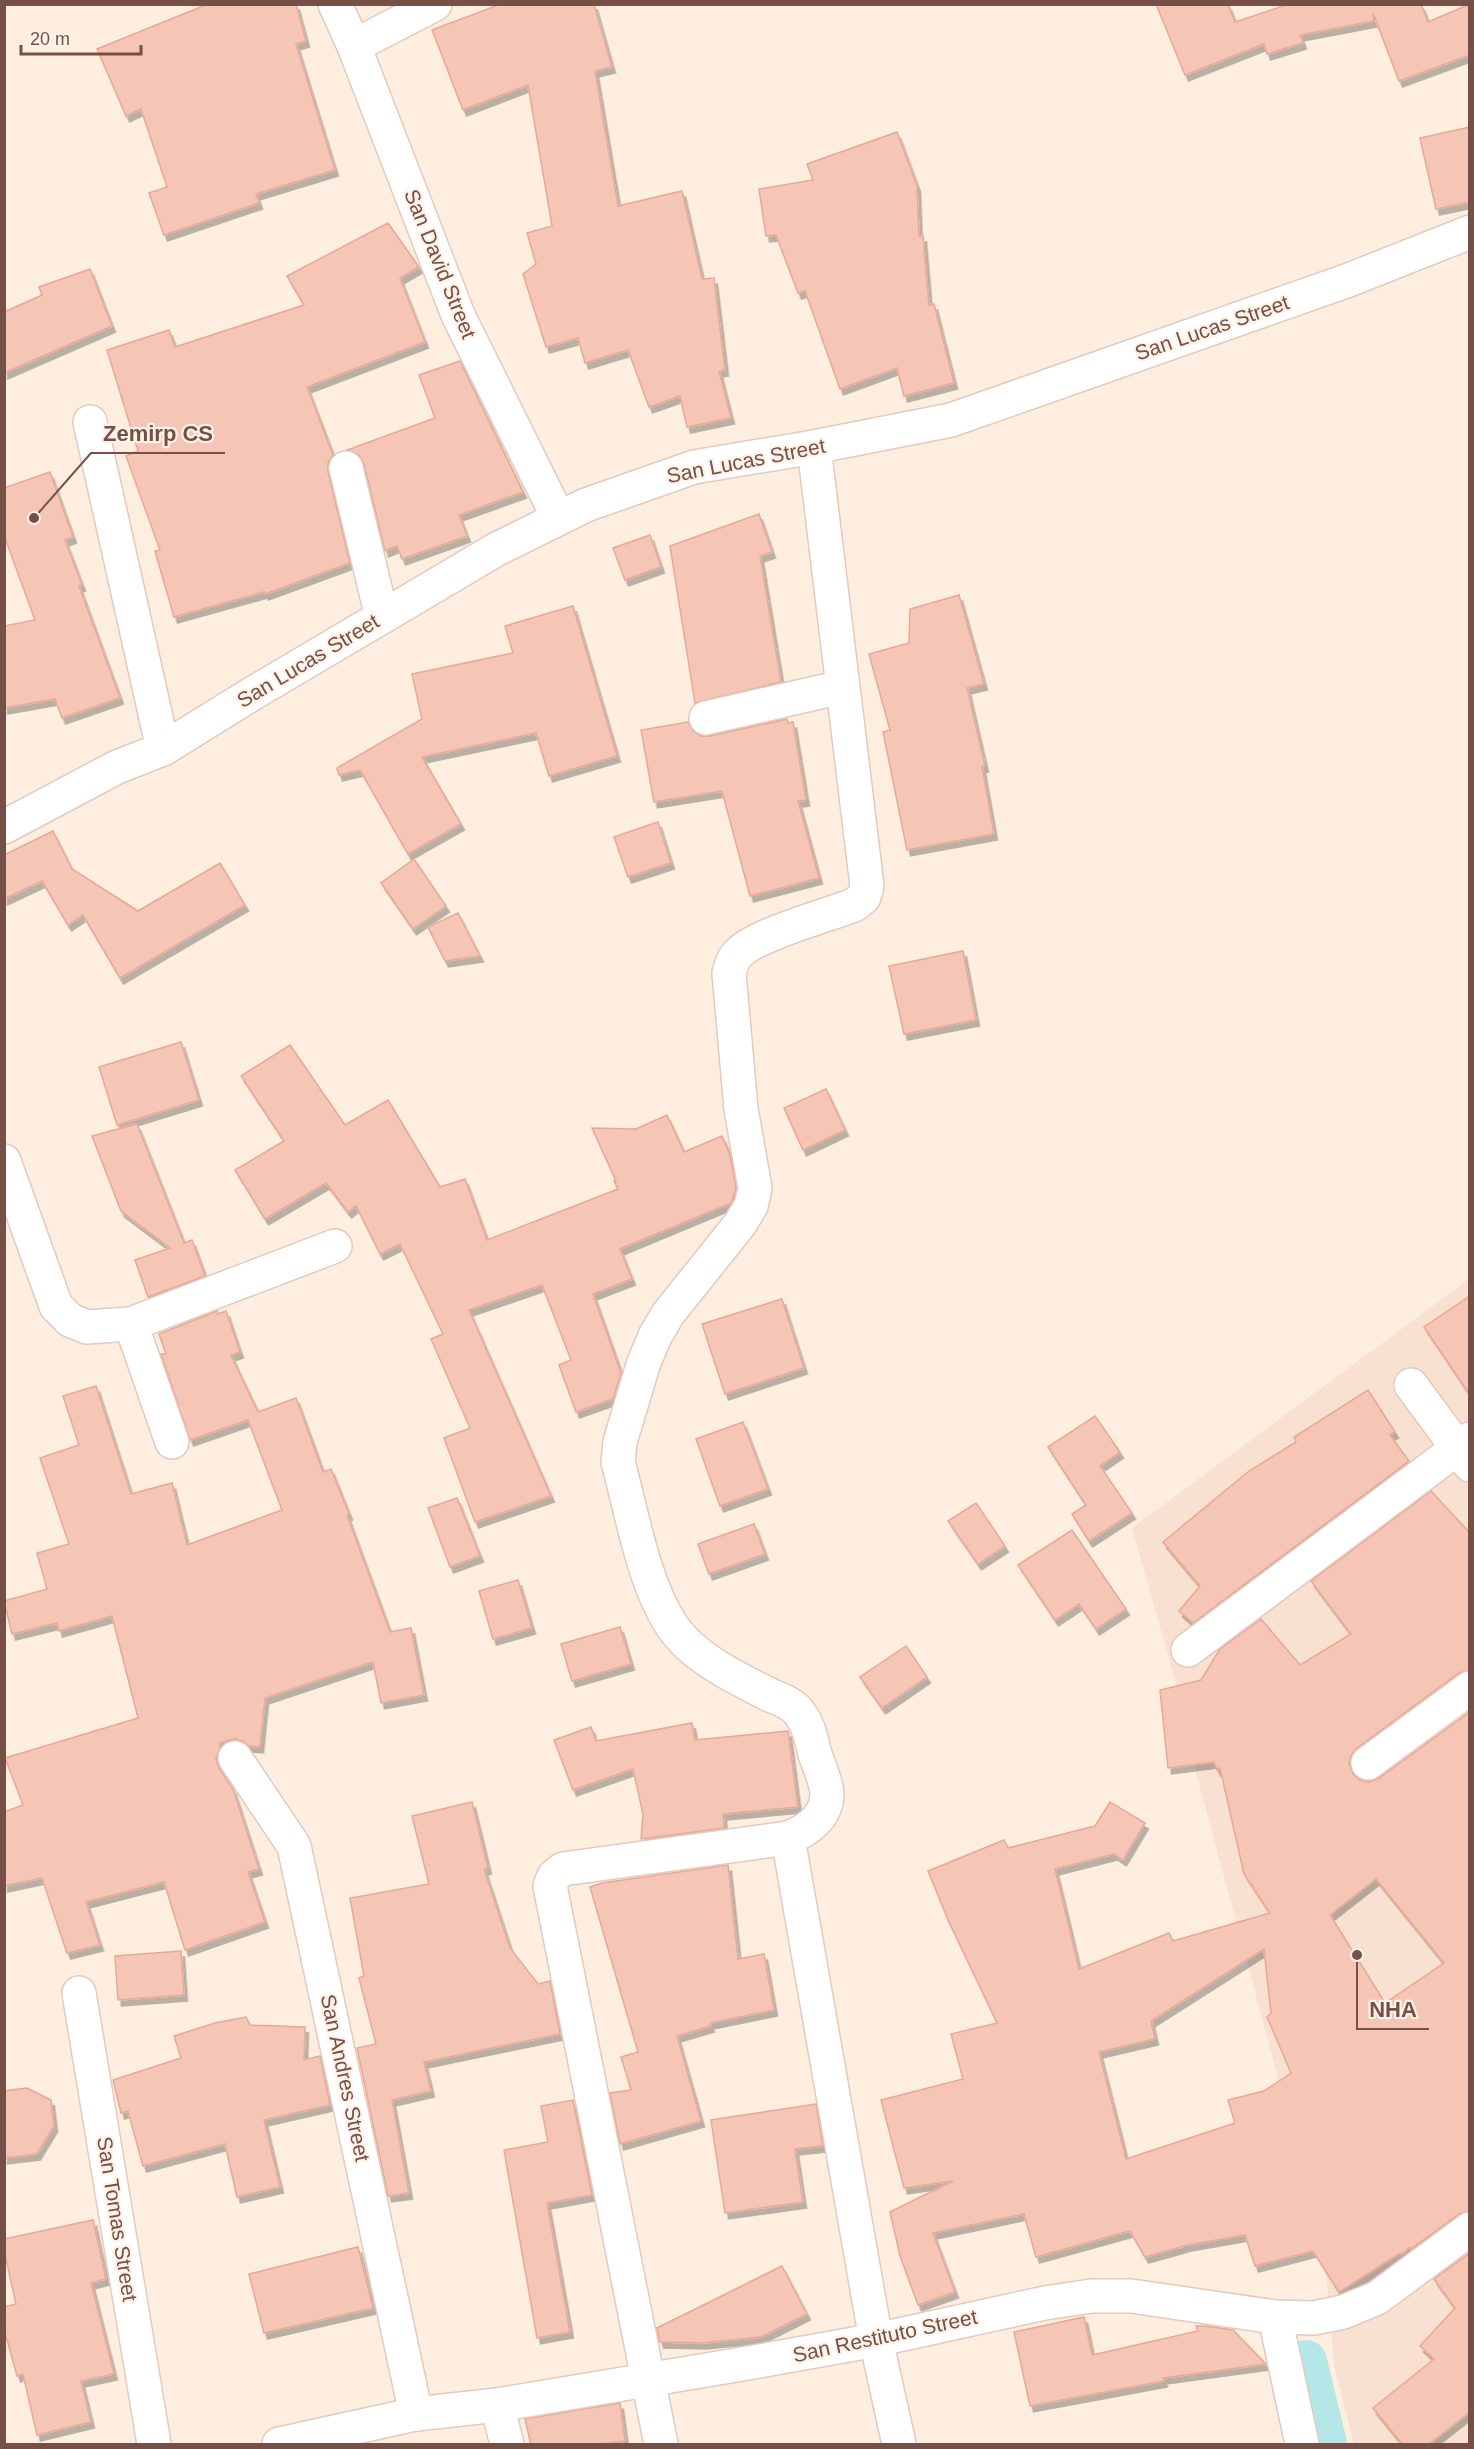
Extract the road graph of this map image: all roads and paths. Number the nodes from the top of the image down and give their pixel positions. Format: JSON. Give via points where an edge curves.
{"nodes":[{"id":1,"x":335,"y":4,"type":"edge"},
{"id":2,"x":435,"y":4,"type":"edge"},
{"id":3,"x":354,"y":46,"type":"junction"},
{"id":4,"x":1470,"y":232,"type":"edge"},
{"id":5,"x":90,"y":422,"type":"dead end"},
{"id":6,"x":814,"y":447,"type":"junction"},
{"id":7,"x":346,"y":468,"type":"dead end"},
{"id":8,"x":558,"y":517,"type":"junction"},
{"id":9,"x":382,"y":617,"type":"junction"},
{"id":10,"x":842,"y":687,"type":"junction"},
{"id":11,"x":706,"y":718,"type":"dead end"},
{"id":12,"x":163,"y":749,"type":"junction"},
{"id":13,"x":4,"y":827,"type":"edge"},
{"id":14,"x":4,"y":1161,"type":"edge"},
{"id":15,"x":335,"y":1246,"type":"dead end"},
{"id":16,"x":131,"y":1324,"type":"junction"},
{"id":17,"x":1411,"y":1385,"type":"dead end"},
{"id":18,"x":172,"y":1442,"type":"dead end"},
{"id":19,"x":1465,"y":1451,"type":"edge"},
{"id":20,"x":1188,"y":1650,"type":"dead end"},
{"id":21,"x":1470,"y":1688,"type":"edge"},
{"id":22,"x":235,"y":1758,"type":"dead end"},
{"id":23,"x":1368,"y":1763,"type":"dead end"},
{"id":24,"x":788,"y":1839,"type":"junction"},
{"id":25,"x":79,"y":1993,"type":"dead end"},
{"id":26,"x":1470,"y":2229,"type":"edge"},
{"id":27,"x":1275,"y":2317,"type":"junction"},
{"id":28,"x":876,"y":2340,"type":"junction"},
{"id":29,"x":648,"y":2380,"type":"junction"},
{"id":30,"x":497,"y":2405,"type":"junction"},
{"id":31,"x":416,"y":2414,"type":"junction"},
{"id":32,"x":154,"y":2445,"type":"edge"},
{"id":33,"x":279,"y":2445,"type":"edge"},
{"id":34,"x":507,"y":2445,"type":"edge"},
{"id":35,"x":661,"y":2445,"type":"edge"},
{"id":36,"x":899,"y":2445,"type":"edge"},
{"id":37,"x":1302,"y":2445,"type":"edge"}],
"edges":[{"from":1,"to":3,"type":"street","name":"San David Street"},
{"from":2,"to":3,"type":"street"},
{"from":3,"to":8,"type":"street","name":"San David Street","via":[[458,315]]},
{"from":4,"to":6,"type":"street","name":"San Lucas Street","via":[[1349,280],[951,420]]},
{"from":5,"to":12,"type":"street"},
{"from":6,"to":8,"type":"street","name":"San Lucas Street","via":[[694,467]]},
{"from":6,"to":10,"type":"street"},
{"from":7,"to":9,"type":"street"},
{"from":8,"to":9,"type":"street","name":"San Lucas Street"},
{"from":9,"to":12,"type":"street","name":"San Lucas Street"},
{"from":10,"to":11,"type":"street"},
{"from":10,"to":24,"type":"street","via":[[866,891],[854,905],[750,944],[732,963],[729,973],[741,1109],[755,1188],[751,1206],[668,1314],[656,1336],[643,1365],[618,1451],[648,1572],[657,1600],[672,1626],[683,1640],[725,1670],[794,1706],[807,1724],[827,1794],[823,1811],[811,1827]]},
{"from":12,"to":13,"type":"street","name":"San Lucas Street","via":[[117,767]]},
{"from":14,"to":16,"type":"street","via":[[56,1306],[70,1320],[87,1327]]},
{"from":15,"to":16,"type":"street"},
{"from":16,"to":18,"type":"street"},
{"from":17,"to":19,"type":"street"},
{"from":19,"to":20,"type":"street"},
{"from":21,"to":23,"type":"street"},
{"from":22,"to":31,"type":"street","name":"San Andres Street","via":[[294,1846]]},
{"from":24,"to":28,"type":"street"},
{"from":24,"to":29,"type":"street","via":[[564,1869],[554,1876],[550,1886]]},
{"from":25,"to":32,"type":"street","name":"San Tomas Street"},
{"from":26,"to":27,"type":"street","name":"San Restituto Street","via":[[1377,2298],[1314,2319]]},
{"from":27,"to":28,"type":"street","name":"San Restituto Street","via":[[1131,2296],[1091,2296]]},
{"from":27,"to":37,"type":"street"},
{"from":28,"to":29,"type":"street","name":"San Restituto Street"},
{"from":28,"to":36,"type":"street"},
{"from":29,"to":30,"type":"street","name":"San Restituto Street"},
{"from":29,"to":35,"type":"street"},
{"from":30,"to":31,"type":"street","name":"San Restituto Street"},
{"from":30,"to":34,"type":"street"},
{"from":31,"to":33,"type":"street","name":"San Restituto Street"}]}
